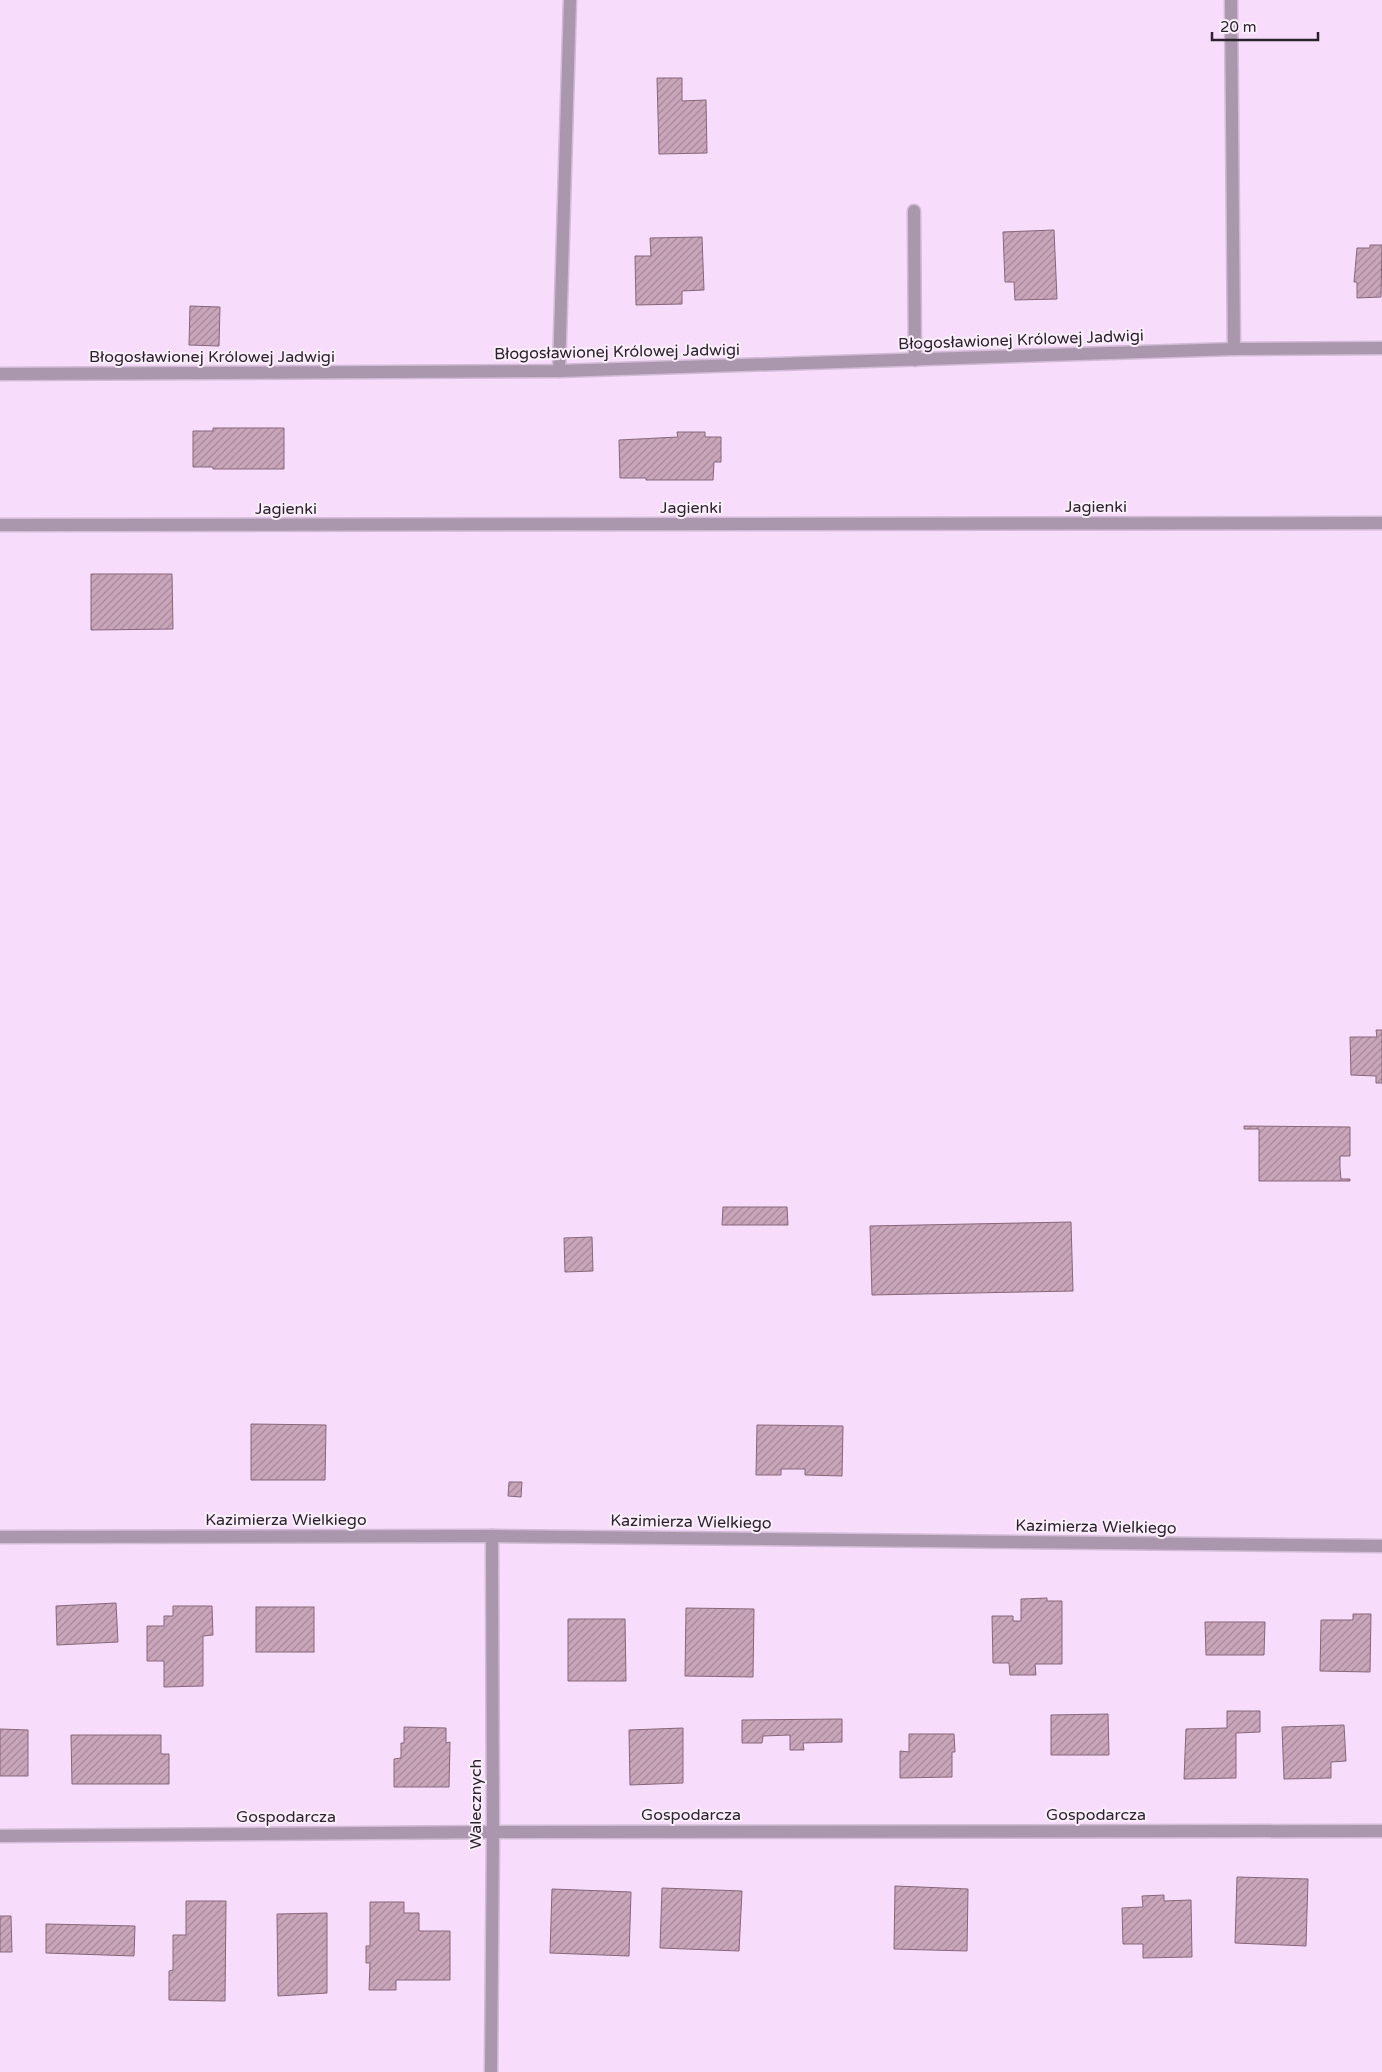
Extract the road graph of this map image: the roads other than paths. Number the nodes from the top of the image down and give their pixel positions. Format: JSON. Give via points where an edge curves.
{"nodes":[{"id":1,"x":570,"y":0,"type":"edge"},
{"id":2,"x":1231,"y":0,"type":"edge"},
{"id":3,"x":914,"y":211,"type":"dead end"},
{"id":4,"x":1382,"y":348,"type":"edge"},
{"id":5,"x":1234,"y":349,"type":"junction"},
{"id":6,"x":915,"y":360,"type":"junction"},
{"id":7,"x":559,"y":371,"type":"junction"},
{"id":8,"x":0,"y":374,"type":"edge"},
{"id":9,"x":1382,"y":523,"type":"edge"},
{"id":10,"x":0,"y":525,"type":"edge"},
{"id":11,"x":492,"y":1536,"type":"junction"},
{"id":12,"x":0,"y":1537,"type":"edge"},
{"id":13,"x":1382,"y":1546,"type":"edge"},
{"id":14,"x":493,"y":1832,"type":"junction"},
{"id":15,"x":1382,"y":1832,"type":"edge"},
{"id":16,"x":0,"y":1836,"type":"edge"},
{"id":17,"x":490,"y":2072,"type":"edge"}],
"edges":[{"from":1,"to":7,"type":"street"},
{"from":2,"to":5,"type":"street"},
{"from":3,"to":6,"type":"street"},
{"from":4,"to":5,"type":"street","name":"Błogosławionej Królowej Jadwigi"},
{"from":5,"to":6,"type":"street","name":"Błogosławionej Królowej Jadwigi"},
{"from":6,"to":7,"type":"street","name":"Błogosławionej Królowej Jadwigi"},
{"from":7,"to":8,"type":"street","name":"Błogosławionej Królowej Jadwigi"},
{"from":9,"to":10,"type":"street","name":"Jagienki"},
{"from":11,"to":12,"type":"street","name":"Kazimierza Wielkiego"},
{"from":11,"to":13,"type":"street","name":"Kazimierza Wielkiego"},
{"from":11,"to":14,"type":"street","name":"Walecznych"},
{"from":14,"to":15,"type":"street","name":"Gospodarcza"},
{"from":14,"to":16,"type":"street","name":"Gospodarcza"},
{"from":14,"to":17,"type":"street","name":"Walecznych"}]}
